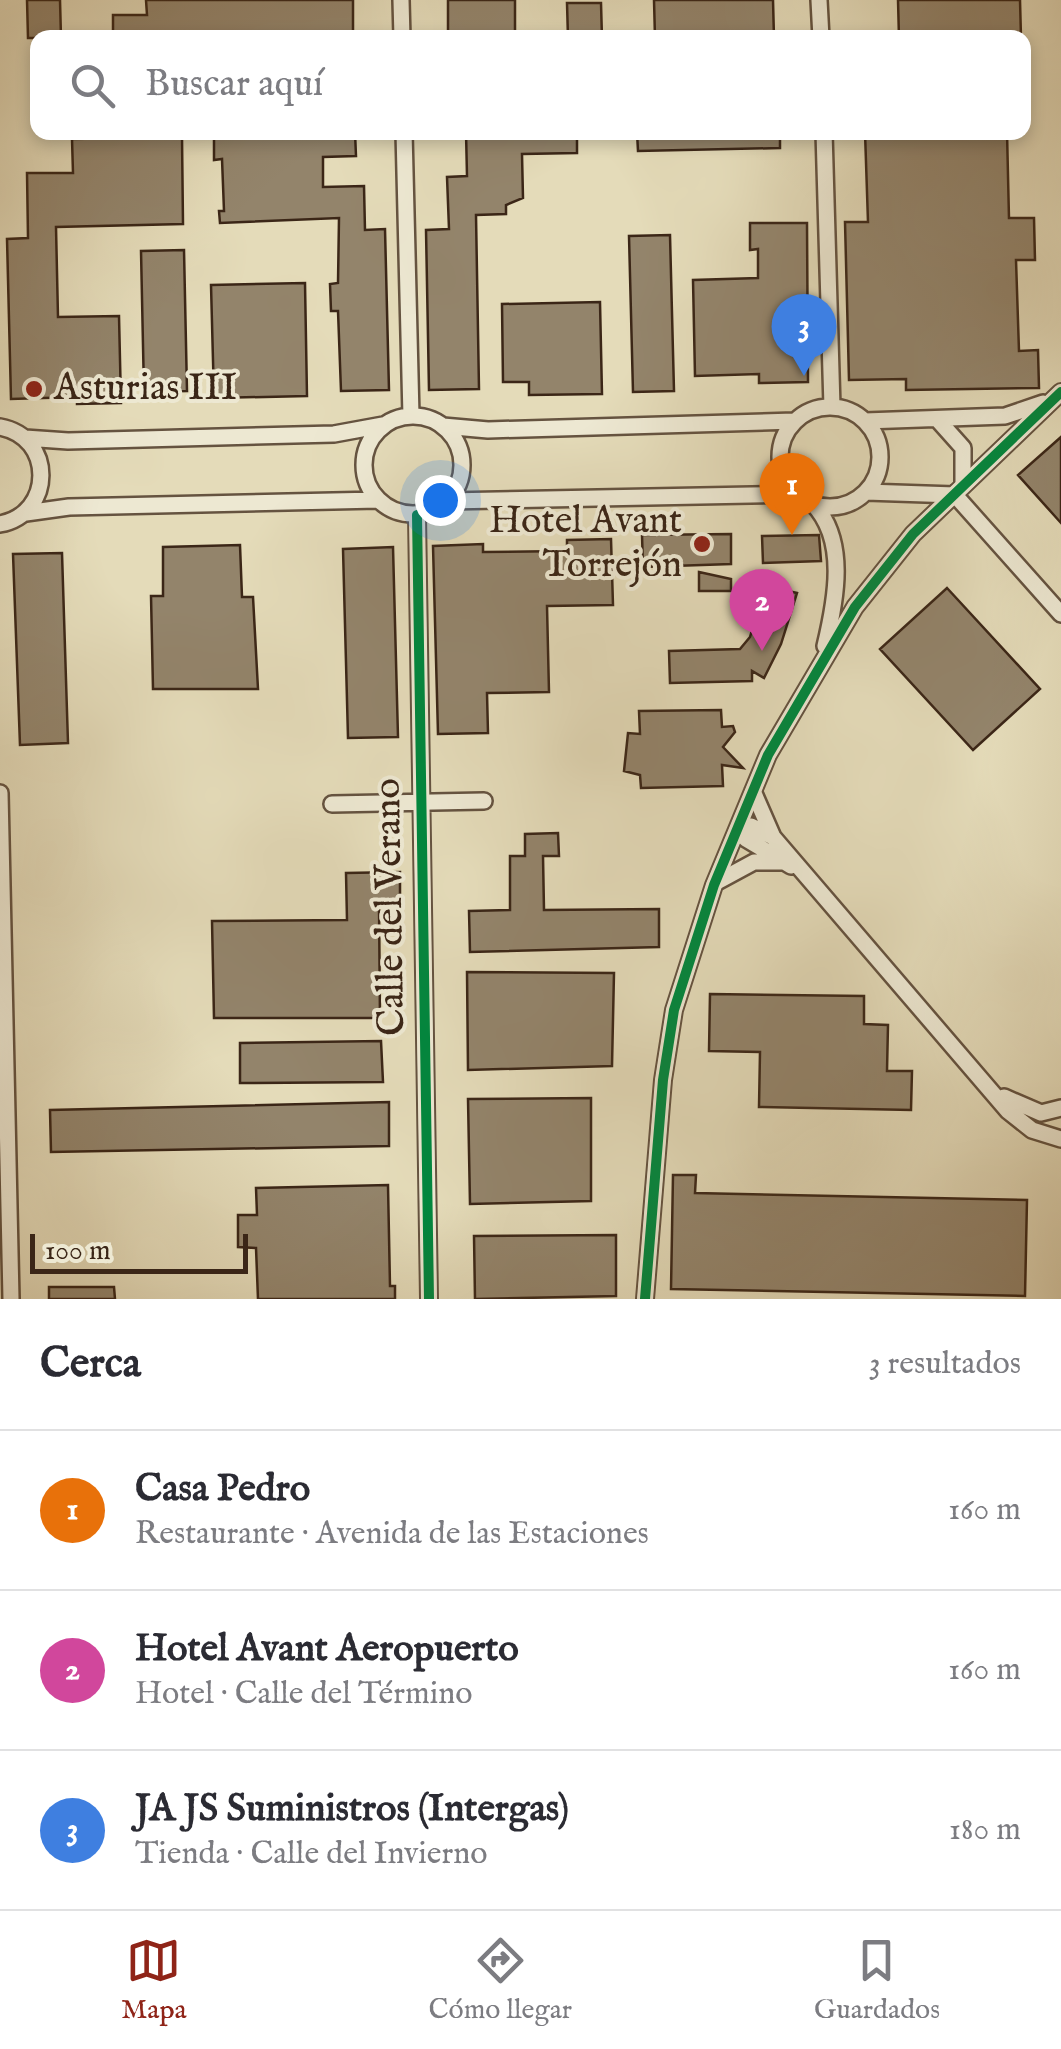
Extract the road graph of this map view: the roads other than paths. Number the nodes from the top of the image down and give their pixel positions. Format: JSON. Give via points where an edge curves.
{"nodes":[{"id":1,"x":401,"y":0,"type":"edge"},
{"id":2,"x":819,"y":0,"type":"edge"},
{"id":3,"x":402,"y":30,"type":"edge"},
{"id":4,"x":821,"y":30,"type":"edge"},
{"id":5,"x":404,"y":140,"type":"edge"},
{"id":6,"x":824,"y":140,"type":"edge"},
{"id":7,"x":1058,"y":395,"type":"edge"},
{"id":8,"x":832,"y":406,"type":"junction"},
{"id":9,"x":411,"y":416,"type":"junction"},
{"id":10,"x":938,"y":420,"type":"junction"},
{"id":11,"x":865,"y":421,"type":"junction"},
{"id":12,"x":794,"y":422,"type":"junction"},
{"id":13,"x":383,"y":426,"type":"junction"},
{"id":14,"x":443,"y":426,"type":"junction"},
{"id":15,"x":0,"y":427,"type":"edge"},
{"id":16,"x":25,"y":438,"type":"junction"},
{"id":17,"x":959,"y":490,"type":"junction"},
{"id":18,"x":866,"y":492,"type":"junction"},
{"id":19,"x":797,"y":494,"type":"junction"},
{"id":20,"x":378,"y":500,"type":"junction"},
{"id":21,"x":448,"y":501,"type":"junction"},
{"id":22,"x":812,"y":503,"type":"junction"},
{"id":23,"x":26,"y":513,"type":"junction"},
{"id":24,"x":417,"y":515,"type":"junction"},
{"id":25,"x":0,"y":524,"type":"edge"},
{"id":26,"x":1061,"y":614,"type":"edge"},
{"id":27,"x":822,"y":656,"type":"junction"},
{"id":28,"x":753,"y":792,"type":"junction"},
{"id":29,"x":0,"y":794,"type":"edge"},
{"id":30,"x":418,"y":801,"type":"junction"},
{"id":31,"x":484,"y":801,"type":"dead end"},
{"id":32,"x":332,"y":804,"type":"dead end"},
{"id":33,"x":738,"y":828,"type":"junction"},
{"id":34,"x":772,"y":837,"type":"junction"},
{"id":35,"x":784,"y":862,"type":"junction"},
{"id":36,"x":802,"y":874,"type":"junction"},
{"id":37,"x":714,"y":884,"type":"junction"},
{"id":38,"x":993,"y":1089,"type":"junction"},
{"id":39,"x":1061,"y":1108,"type":"edge"},
{"id":40,"x":1061,"y":1139,"type":"edge"},
{"id":41,"x":11,"y":1299,"type":"edge"},
{"id":42,"x":428,"y":1299,"type":"edge"},
{"id":43,"x":646,"y":1299,"type":"edge"}],
"edges":[{"from":1,"to":3,"type":"street"},
{"from":2,"to":4,"type":"street"},
{"from":5,"to":9,"type":"street"},
{"from":6,"to":8,"type":"street"},
{"from":7,"to":10,"type":"street","via":[[1005,416]]},
{"from":7,"to":17,"type":"street"},
{"from":8,"to":11,"type":"street"},
{"from":8,"to":12,"type":"street"},
{"from":9,"to":13,"type":"street"},
{"from":9,"to":14,"type":"street"},
{"from":10,"to":11,"type":"street"},
{"from":10,"to":17,"type":"street","via":[[962,448]]},
{"from":11,"to":18,"type":"street","via":[[880,455]]},
{"from":12,"to":14,"type":"street"},
{"from":12,"to":19,"type":"street","via":[[780,458]]},
{"from":13,"to":16,"type":"street","via":[[334,434]]},
{"from":13,"to":20,"type":"street","via":[[363,463]]},
{"from":14,"to":21,"type":"street","via":[[456,441],[463,467]]},
{"from":15,"to":16,"type":"street"},
{"from":16,"to":23,"type":"street","via":[[42,473],[37,499]]},
{"from":17,"to":18,"type":"street"},
{"from":17,"to":26,"type":"street"},
{"from":17,"to":27,"type":"street","via":[[914,534]]},
{"from":18,"to":22,"type":"street","via":[[833,506]]},
{"from":19,"to":21,"type":"street"},
{"from":19,"to":22,"type":"street"},
{"from":20,"to":23,"type":"street"},
{"from":20,"to":24,"type":"street"},
{"from":21,"to":24,"type":"street"},
{"from":22,"to":27,"type":"street","via":[[828,518],[834,544],[836,602]]},
{"from":23,"to":25,"type":"street"},
{"from":24,"to":30,"type":"street","name":"Calle del Verano"},
{"from":27,"to":28,"type":"street"},
{"from":28,"to":33,"type":"street"},
{"from":28,"to":34,"type":"street"},
{"from":29,"to":41,"type":"street"},
{"from":30,"to":31,"type":"street","name":"Calle del Verano"},
{"from":30,"to":32,"type":"street","name":"Calle del Verano"},
{"from":30,"to":42,"type":"street","name":"Calle del Verano"},
{"from":33,"to":34,"type":"street","via":[[751,826]]},
{"from":33,"to":35,"type":"street"},
{"from":33,"to":37,"type":"street"},
{"from":34,"to":36,"type":"street"},
{"from":35,"to":36,"type":"street"},
{"from":35,"to":37,"type":"street","via":[[741,866]]},
{"from":36,"to":38,"type":"street"},
{"from":37,"to":43,"type":"street","via":[[686,961],[667,1049]]},
{"from":38,"to":39,"type":"street","via":[[1041,1114]]},
{"from":38,"to":40,"type":"street","via":[[1018,1121]]}]}
